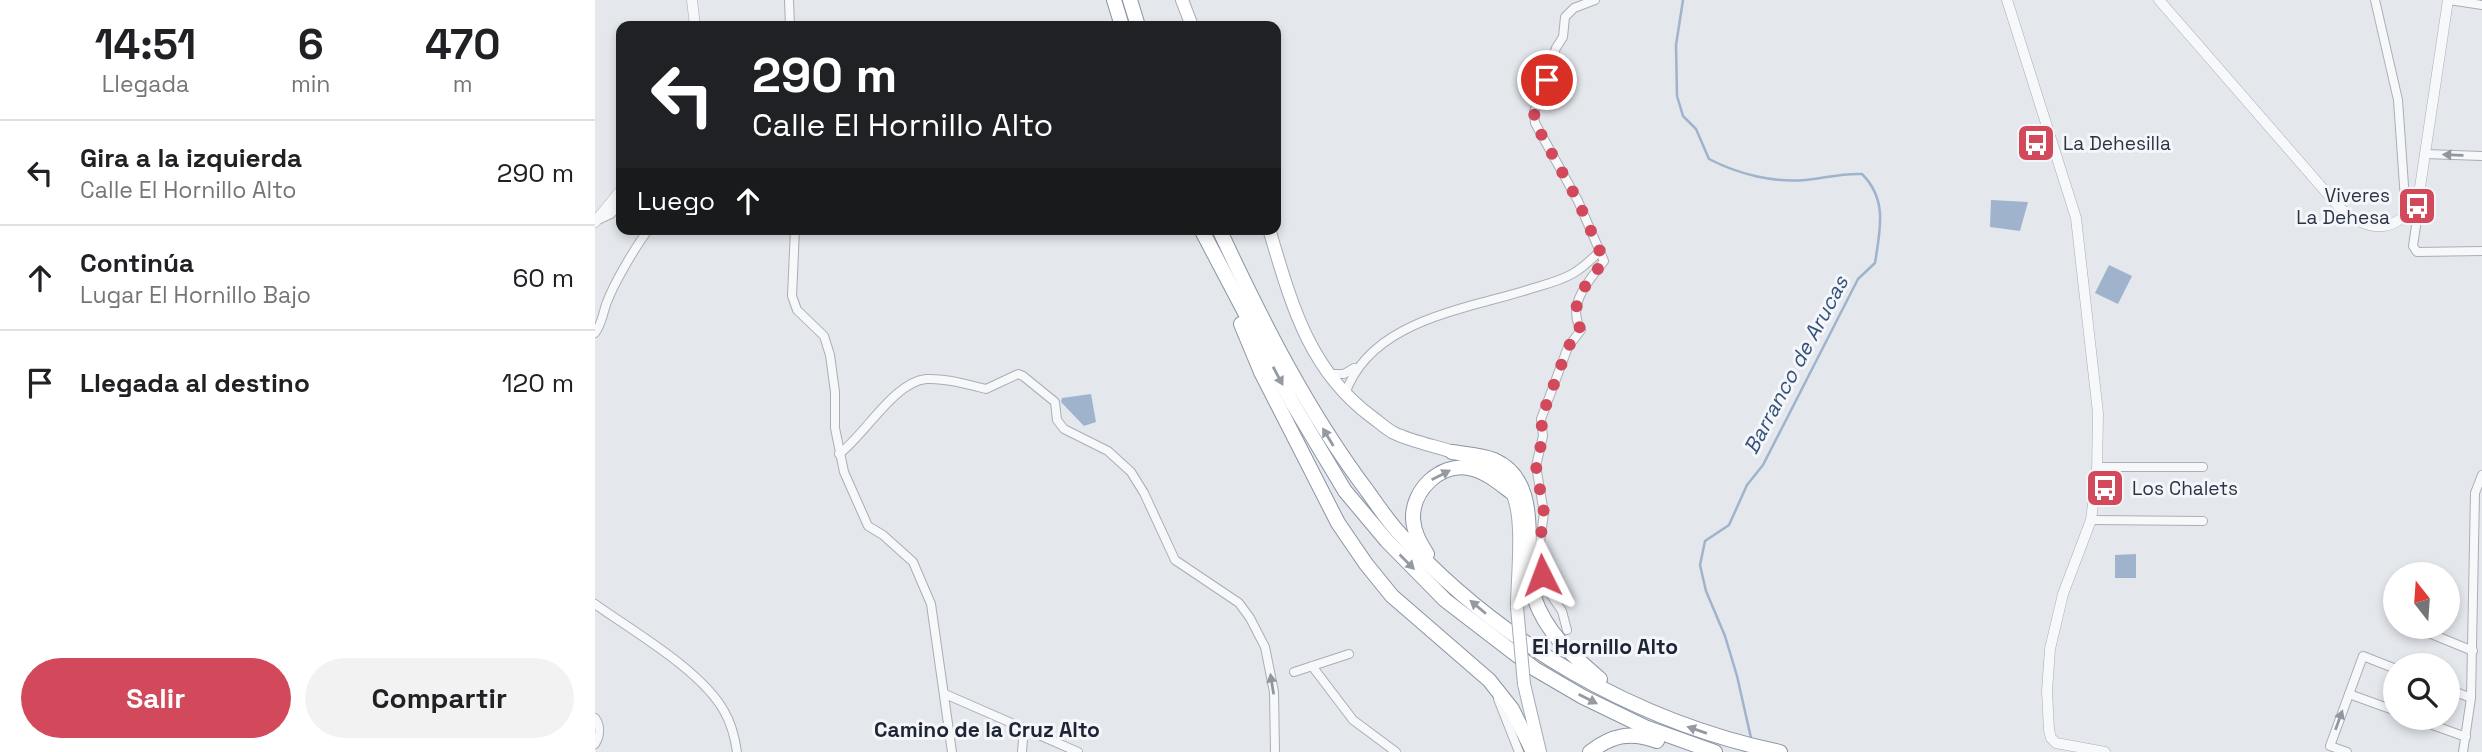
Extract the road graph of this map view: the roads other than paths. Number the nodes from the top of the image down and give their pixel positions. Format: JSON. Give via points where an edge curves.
{"nodes":[{"id":1,"x":692,"y":0,"type":"edge"},
{"id":2,"x":789,"y":0,"type":"edge"},
{"id":3,"x":1114,"y":0,"type":"edge"},
{"id":4,"x":1130,"y":0,"type":"edge"},
{"id":5,"x":1182,"y":0,"type":"edge"},
{"id":6,"x":1595,"y":0,"type":"edge"},
{"id":7,"x":2007,"y":0,"type":"edge"},
{"id":8,"x":2159,"y":0,"type":"edge"},
{"id":9,"x":2375,"y":0,"type":"edge"},
{"id":10,"x":2448,"y":0,"type":"edge"},
{"id":11,"x":2482,"y":5,"type":"edge"},
{"id":12,"x":694,"y":21,"type":"edge"},
{"id":13,"x":790,"y":21,"type":"edge"},
{"id":14,"x":1120,"y":21,"type":"edge"},
{"id":15,"x":1136,"y":21,"type":"edge"},
{"id":16,"x":1190,"y":21,"type":"edge"},
{"id":17,"x":2425,"y":154,"type":"junction"},
{"id":18,"x":2482,"y":156,"type":"edge"},
{"id":19,"x":616,"y":196,"type":"edge"},
{"id":20,"x":616,"y":208,"type":"edge"},
{"id":21,"x":2409,"y":212,"type":"junction"},
{"id":22,"x":595,"y":222,"type":"edge"},
{"id":23,"x":645,"y":235,"type":"edge"},
{"id":24,"x":795,"y":235,"type":"edge"},
{"id":25,"x":1204,"y":235,"type":"edge"},
{"id":26,"x":1222,"y":235,"type":"edge"},
{"id":27,"x":1271,"y":235,"type":"edge"},
{"id":28,"x":1210,"y":248,"type":"junction"},
{"id":29,"x":1601,"y":250,"type":"junction"},
{"id":30,"x":2482,"y":251,"type":"edge"},
{"id":31,"x":595,"y":333,"type":"edge"},
{"id":32,"x":1357,"y":367,"type":"junction"},
{"id":33,"x":1328,"y":374,"type":"junction"},
{"id":34,"x":1345,"y":394,"type":"junction"},
{"id":35,"x":1452,"y":452,"type":"junction"},
{"id":36,"x":839,"y":454,"type":"junction"},
{"id":37,"x":2097,"y":467,"type":"junction"},
{"id":38,"x":2203,"y":467,"type":"dead end"},
{"id":39,"x":2482,"y":475,"type":"edge"},
{"id":40,"x":1511,"y":492,"type":"junction"},
{"id":41,"x":2091,"y":520,"type":"junction"},
{"id":42,"x":2203,"y":521,"type":"dead end"},
{"id":43,"x":1439,"y":573,"type":"junction"},
{"id":44,"x":595,"y":604,"type":"edge"},
{"id":45,"x":1567,"y":630,"type":"dead end"},
{"id":46,"x":2444,"y":639,"type":"edge"},
{"id":47,"x":2473,"y":651,"type":"junction"},
{"id":48,"x":1349,"y":654,"type":"dead end"},
{"id":49,"x":2383,"y":664,"type":"edge"},
{"id":50,"x":1312,"y":666,"type":"junction"},
{"id":51,"x":1294,"y":672,"type":"dead end"},
{"id":52,"x":1489,"y":680,"type":"junction"},
{"id":53,"x":945,"y":694,"type":"junction"},
{"id":54,"x":2349,"y":694,"type":"junction"},
{"id":55,"x":2460,"y":694,"type":"edge"},
{"id":56,"x":1620,"y":696,"type":"junction"},
{"id":57,"x":2471,"y":698,"type":"junction"},
{"id":58,"x":2383,"y":706,"type":"edge"},
{"id":59,"x":1532,"y":715,"type":"junction"},
{"id":60,"x":595,"y":718,"type":"edge"},
{"id":61,"x":1024,"y":728,"type":"junction"},
{"id":62,"x":2446,"y":730,"type":"edge"},
{"id":63,"x":2466,"y":737,"type":"junction"},
{"id":64,"x":1666,"y":739,"type":"junction"},
{"id":65,"x":595,"y":744,"type":"edge"},
{"id":66,"x":737,"y":752,"type":"edge"},
{"id":67,"x":952,"y":752,"type":"edge"},
{"id":68,"x":1022,"y":752,"type":"edge"},
{"id":69,"x":1077,"y":752,"type":"edge"},
{"id":70,"x":1275,"y":752,"type":"edge"},
{"id":71,"x":1396,"y":752,"type":"edge"},
{"id":72,"x":1519,"y":752,"type":"edge"},
{"id":73,"x":1533,"y":752,"type":"edge"},
{"id":74,"x":1540,"y":752,"type":"edge"},
{"id":75,"x":1549,"y":752,"type":"edge"},
{"id":76,"x":1590,"y":752,"type":"edge"},
{"id":77,"x":1688,"y":752,"type":"edge"},
{"id":78,"x":1715,"y":752,"type":"edge"},
{"id":79,"x":1780,"y":752,"type":"edge"},
{"id":80,"x":2105,"y":752,"type":"edge"},
{"id":81,"x":2347,"y":752,"type":"edge"},
{"id":82,"x":2463,"y":752,"type":"edge"}],
"edges":[{"from":1,"to":12,"type":"street"},
{"from":2,"to":13,"type":"street"},
{"from":3,"to":14,"type":"highway"},
{"from":4,"to":15,"type":"highway"},
{"from":5,"to":16,"type":"main road"},
{"from":6,"to":29,"type":"street","via":[[1565,17],[1563,37],[1534,112],[1535,123]]},
{"from":7,"to":37,"type":"street","via":[[2076,218],[2098,412]]},
{"from":8,"to":21,"type":"street","via":[[2353,220],[2382,227]]},
{"from":9,"to":21,"type":"street","via":[[2397,100]]},
{"from":10,"to":11,"type":"street"},
{"from":10,"to":17,"type":"street"},
{"from":18,"to":17,"type":"street","one_way":true},
{"from":17,"to":21,"type":"street","via":[[2419,194]]},
{"from":19,"to":22,"type":"street"},
{"from":20,"to":22,"type":"street"},
{"from":21,"to":30,"type":"street","via":[[2417,219],[2413,246],[2417,253]]},
{"from":23,"to":31,"type":"street","via":[[607,300]]},
{"from":24,"to":36,"type":"street","via":[[792,296],[797,310],[824,336],[830,355]]},
{"from":25,"to":28,"type":"highway"},
{"from":43,"to":26,"type":"highway","one_way":true,"via":[[1399,533],[1337,452],[1292,376]]},
{"from":27,"to":33,"type":"main road","via":[[1293,307]]},
{"from":28,"to":52,"type":"highway","via":[[1261,372],[1338,523],[1392,596]]},
{"from":28,"to":64,"type":"highway","one_way":true,"via":[[1345,491],[1387,541],[1445,600],[1535,668]]},
{"from":29,"to":32,"type":"street","via":[[1572,274],[1552,282],[1436,315],[1373,352]]},
{"from":29,"to":45,"type":"street","via":[[1604,261],[1575,309],[1581,330],[1568,347],[1541,419],[1543,436],[1536,466],[1544,513],[1542,575]]},
{"from":32,"to":33,"type":"street","via":[[1344,374]]},
{"from":32,"to":34,"type":"street"},
{"from":33,"to":34,"type":"main road"},
{"from":34,"to":35,"type":"main road","via":[[1392,432]]},
{"from":35,"to":40,"type":"main road","via":[[1497,473]]},
{"from":35,"to":56,"type":"highway","via":[[1491,459],[1518,482],[1528,510],[1530,580],[1548,628]]},
{"from":36,"to":53,"type":"street","via":[[868,526],[913,562],[921,577],[932,604]]},
{"from":70,"to":36,"type":"street","one_way":true,"via":[[1272,683],[1265,647],[1250,618],[1239,603],[1175,560],[1131,472],[1108,451],[1064,429],[1057,420],[1055,401],[1018,373],[986,389],[924,379],[910,385]]},
{"from":37,"to":38,"type":"street"},
{"from":37,"to":41,"type":"street"},
{"from":39,"to":47,"type":"street","via":[[2475,493],[2473,526]]},
{"from":43,"to":40,"type":"highway","one_way":true,"via":[[1415,532],[1414,507],[1424,485],[1443,471],[1467,467],[1492,477]]},
{"from":40,"to":59,"type":"main road","bridge":true,"via":[[1519,528],[1517,607],[1524,684]]},
{"from":41,"to":42,"type":"street"},
{"from":41,"to":80,"type":"street","via":[[2063,594],[2050,649],[2049,730],[2056,743]]},
{"from":56,"to":43,"type":"highway","one_way":true,"via":[[1540,652],[1479,610]]},
{"from":44,"to":66,"type":"street","via":[[703,684],[725,711]]},
{"from":46,"to":47,"type":"street"},
{"from":47,"to":57,"type":"street"},
{"from":48,"to":50,"type":"street"},
{"from":49,"to":54,"type":"street","via":[[2363,656]]},
{"from":50,"to":51,"type":"street"},
{"from":50,"to":71,"type":"street","via":[[1353,720]]},
{"from":52,"to":72,"type":"street"},
{"from":52,"to":73,"type":"highway","via":[[1512,709]]},
{"from":53,"to":61,"type":"street"},
{"from":53,"to":67,"type":"street"},
{"from":54,"to":58,"type":"street"},
{"from":81,"to":54,"type":"street","one_way":true,"via":[[2330,746]]},
{"from":55,"to":57,"type":"street"},
{"from":79,"to":56,"type":"highway","one_way":true,"via":[[1695,730]]},
{"from":57,"to":63,"type":"street"},
{"from":59,"to":74,"type":"main road"},
{"from":59,"to":75,"type":"main road"},
{"from":60,"to":65,"type":"street","via":[[599,736]]},
{"from":61,"to":68,"type":"street"},
{"from":61,"to":69,"type":"street"},
{"from":62,"to":63,"type":"street"},
{"from":63,"to":82,"type":"street"},
{"from":64,"to":76,"type":"highway","via":[[1620,735]]},
{"from":64,"to":77,"type":"highway"},
{"from":64,"to":78,"type":"highway"}]}
